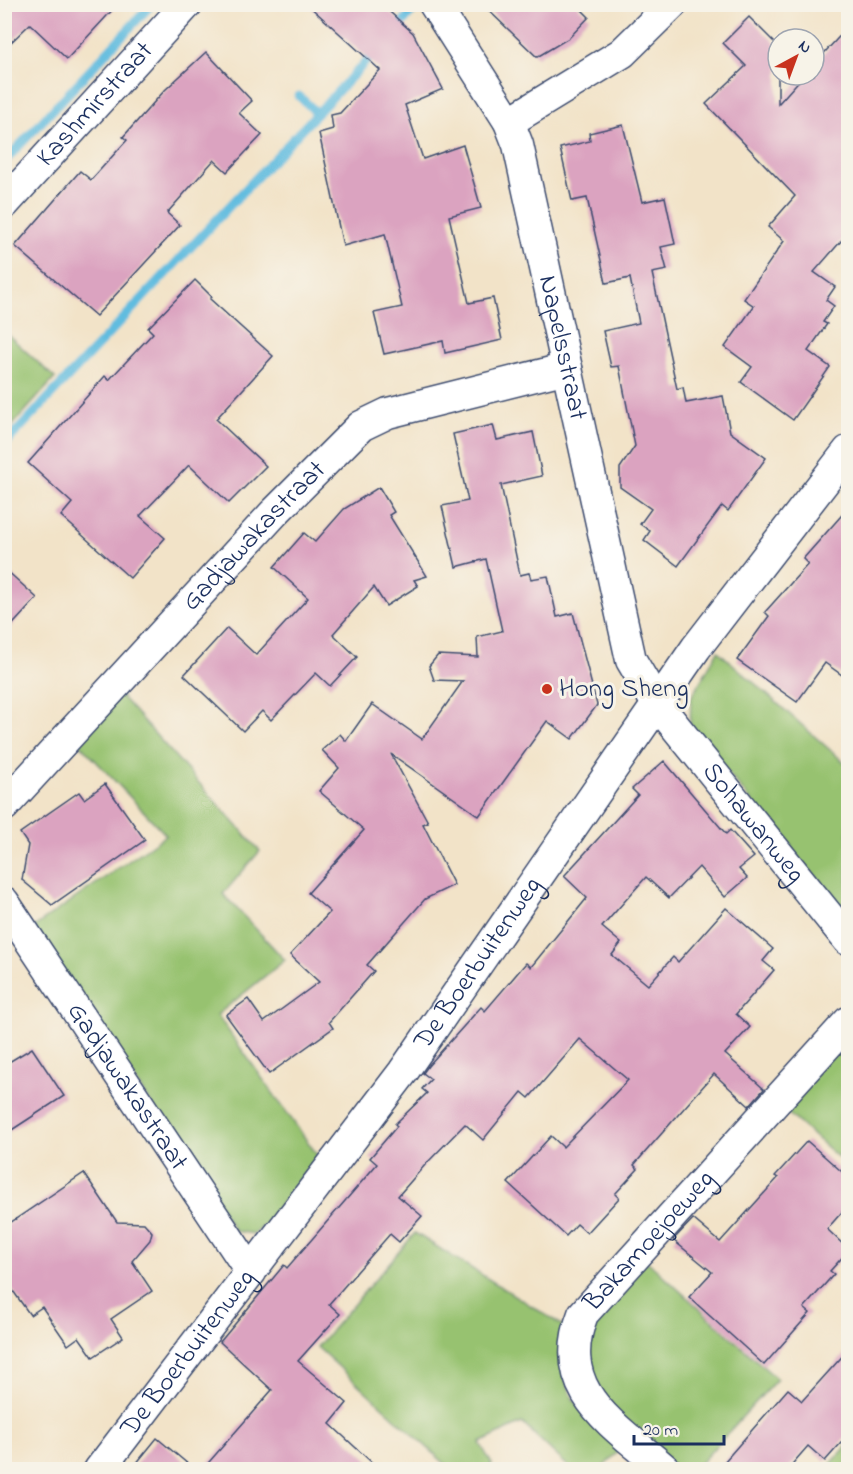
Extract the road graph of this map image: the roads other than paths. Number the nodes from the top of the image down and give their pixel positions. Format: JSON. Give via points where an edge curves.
{"nodes":[{"id":1,"x":187,"y":4,"type":"edge"},
{"id":2,"x":435,"y":4,"type":"edge"},
{"id":3,"x":672,"y":4,"type":"edge"},
{"id":4,"x":509,"y":122,"type":"junction"},
{"id":5,"x":4,"y":204,"type":"edge"},
{"id":6,"x":567,"y":368,"type":"junction"},
{"id":7,"x":849,"y":451,"type":"edge"},
{"id":8,"x":657,"y":704,"type":"junction"},
{"id":9,"x":4,"y":806,"type":"edge"},
{"id":10,"x":4,"y":902,"type":"edge"},
{"id":11,"x":849,"y":940,"type":"edge"},
{"id":12,"x":849,"y":1022,"type":"edge"},
{"id":13,"x":251,"y":1272,"type":"junction"},
{"id":14,"x":99,"y":1470,"type":"edge"},
{"id":15,"x":666,"y":1470,"type":"edge"}],
"edges":[{"from":1,"to":5,"type":"street","name":"Kashmirstraat"},
{"from":2,"to":4,"type":"street","name":"Napelsstraat"},
{"from":3,"to":4,"type":"street","via":[[622,53]]},
{"from":4,"to":6,"type":"street","name":"Napelsstraat","via":[[518,145]]},
{"from":6,"to":8,"type":"street","name":"Napelsstraat","via":[[631,660]]},
{"from":6,"to":9,"type":"street","name":"Gadjawakastraat","via":[[388,413],[361,426],[274,513]]},
{"from":7,"to":8,"type":"street","name":"De Boerbuitenweg"},
{"from":8,"to":11,"type":"street","name":"Sohawanweg"},
{"from":8,"to":13,"type":"street","name":"De Boerbuitenweg","via":[[403,1072]]},
{"from":10,"to":13,"type":"street","name":"Gadjawakastraat"},
{"from":12,"to":15,"type":"street","name":"Bakamoejoeweg","via":[[582,1314],[574,1335],[575,1371],[592,1405]]},
{"from":13,"to":14,"type":"street","name":"De Boerbuitenweg"}]}
